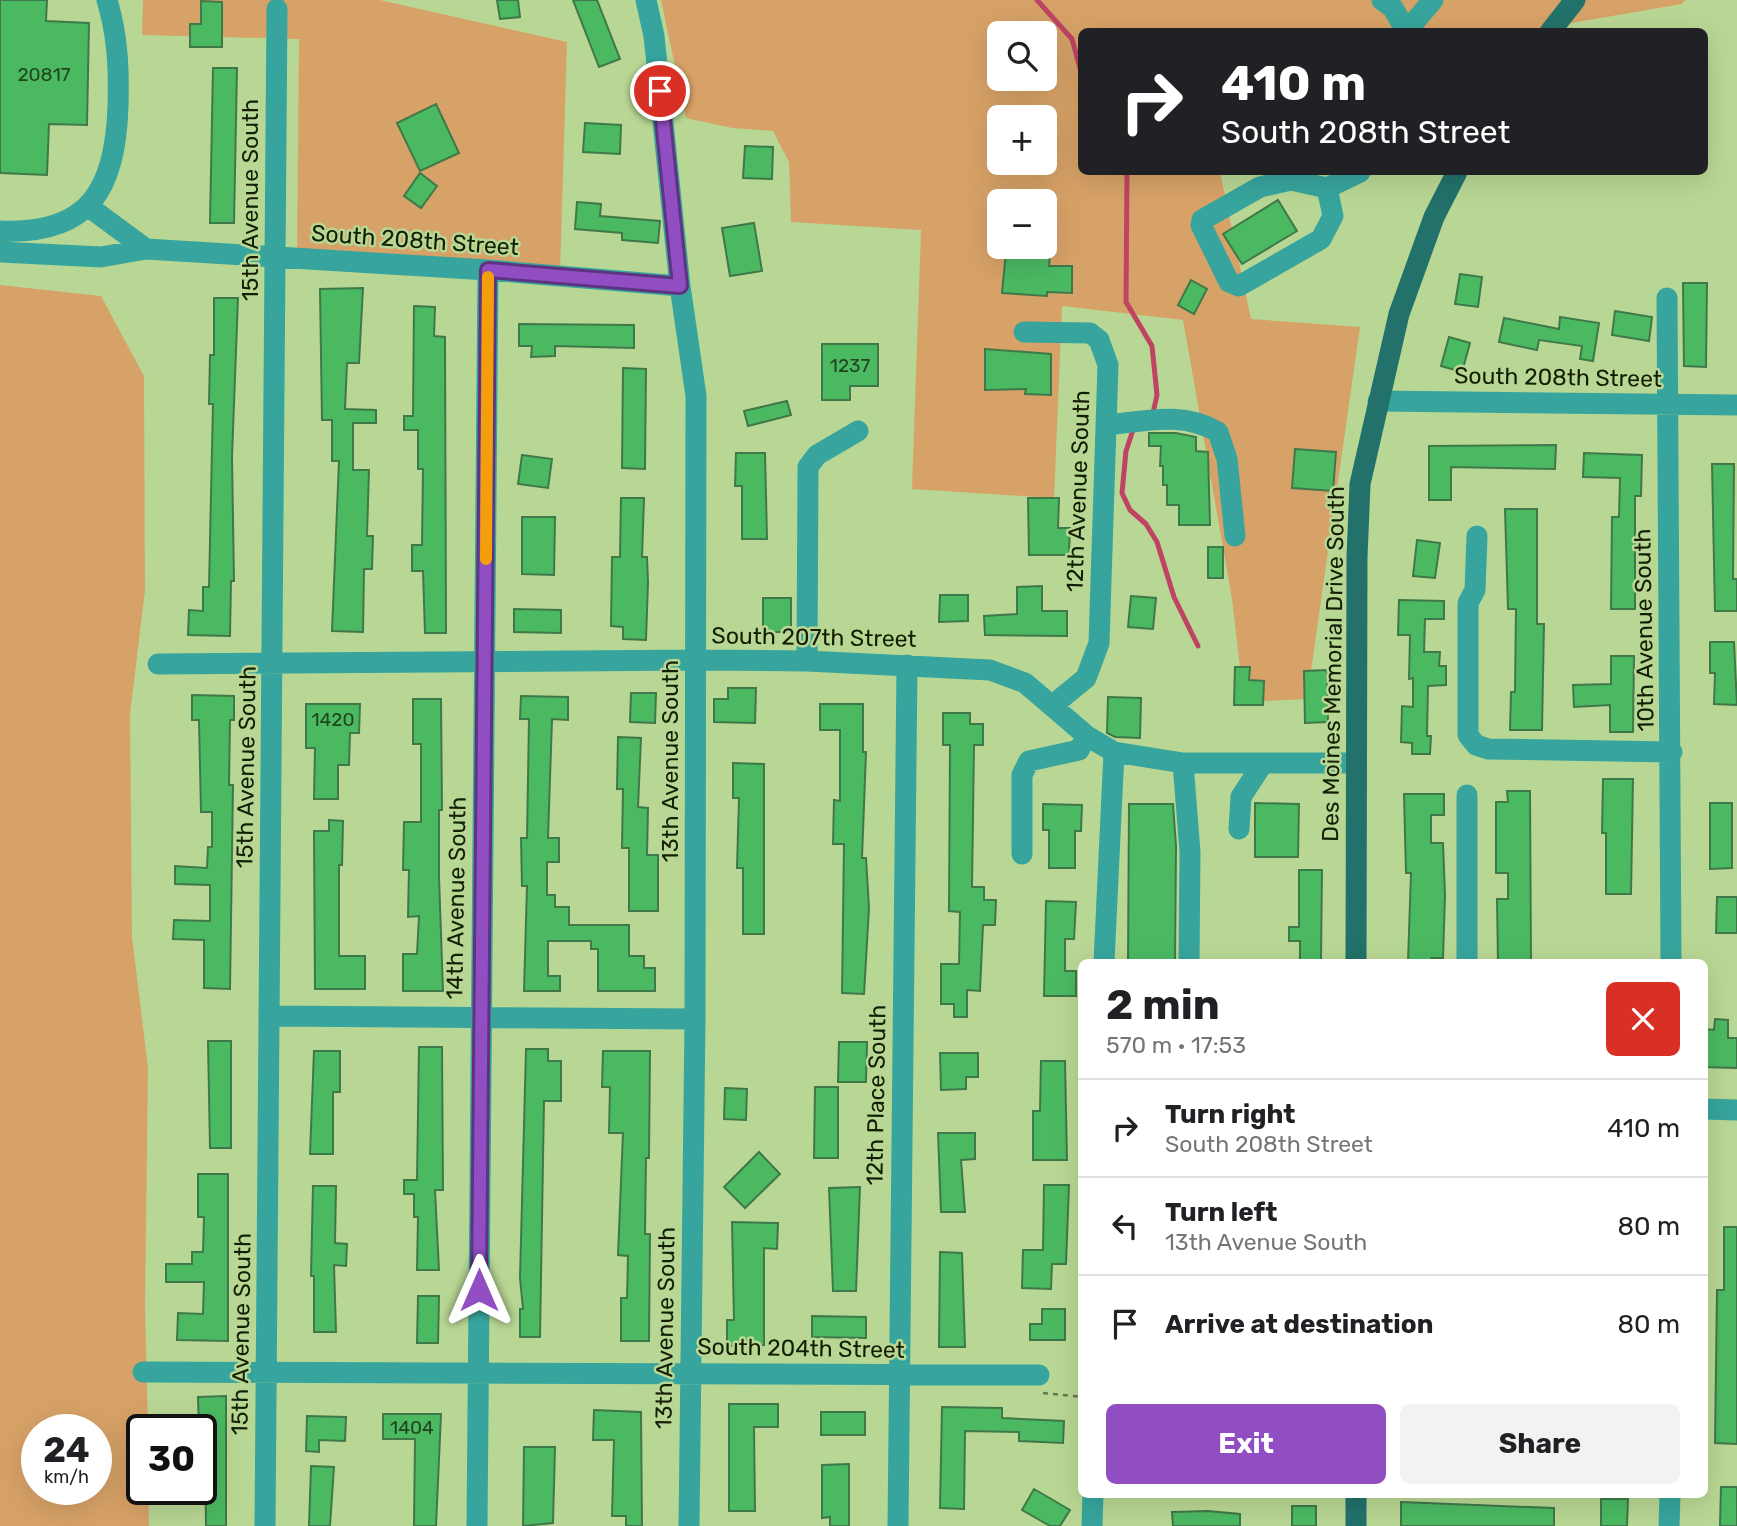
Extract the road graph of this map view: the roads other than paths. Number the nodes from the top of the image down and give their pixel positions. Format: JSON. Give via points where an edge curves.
{"nodes":[{"id":1,"x":107,"y":0,"type":"edge"},
{"id":2,"x":646,"y":0,"type":"edge"},
{"id":3,"x":1382,"y":0,"type":"edge"},
{"id":4,"x":1433,"y":0,"type":"edge"},
{"id":5,"x":1575,"y":0,"type":"edge"},
{"id":6,"x":277,"y":9,"type":"dead end"},
{"id":7,"x":1553,"y":28,"type":"edge"},
{"id":8,"x":1354,"y":175,"type":"edge"},
{"id":9,"x":1456,"y":175,"type":"edge"},
{"id":10,"x":1327,"y":188,"type":"junction"},
{"id":11,"x":89,"y":207,"type":"junction"},
{"id":12,"x":0,"y":231,"type":"edge"},
{"id":13,"x":146,"y":249,"type":"junction"},
{"id":14,"x":0,"y":253,"type":"edge"},
{"id":15,"x":277,"y":258,"type":"junction"},
{"id":16,"x":488,"y":270,"type":"junction"},
{"id":17,"x":680,"y":286,"type":"junction"},
{"id":18,"x":1667,"y":298,"type":"dead end"},
{"id":19,"x":1024,"y":332,"type":"dead end"},
{"id":20,"x":1378,"y":401,"type":"junction"},
{"id":21,"x":1667,"y":405,"type":"junction"},
{"id":22,"x":1737,"y":405,"type":"edge"},
{"id":23,"x":1106,"y":425,"type":"junction"},
{"id":24,"x":858,"y":431,"type":"dead end"},
{"id":25,"x":1235,"y":536,"type":"dead end"},
{"id":26,"x":1476,"y":536,"type":"dead end"},
{"id":27,"x":696,"y":660,"type":"junction"},
{"id":28,"x":807,"y":661,"type":"junction"},
{"id":29,"x":485,"y":662,"type":"junction"},
{"id":30,"x":158,"y":664,"type":"dead end"},
{"id":31,"x":274,"y":665,"type":"junction"},
{"id":32,"x":907,"y":665,"type":"junction"},
{"id":33,"x":1054,"y":705,"type":"junction"},
{"id":34,"x":1087,"y":736,"type":"junction"},
{"id":35,"x":1114,"y":752,"type":"junction"},
{"id":36,"x":1672,"y":752,"type":"junction"},
{"id":37,"x":1183,"y":763,"type":"junction"},
{"id":38,"x":1263,"y":763,"type":"junction"},
{"id":39,"x":1356,"y":763,"type":"junction"},
{"id":40,"x":1467,"y":795,"type":"dead end"},
{"id":41,"x":1240,"y":829,"type":"dead end"},
{"id":42,"x":1022,"y":853,"type":"dead end"},
{"id":43,"x":1104,"y":959,"type":"edge"},
{"id":44,"x":1189,"y":959,"type":"edge"},
{"id":45,"x":1356,"y":959,"type":"edge"},
{"id":46,"x":1467,"y":959,"type":"edge"},
{"id":47,"x":1671,"y":959,"type":"edge"},
{"id":48,"x":270,"y":1016,"type":"junction"},
{"id":49,"x":481,"y":1017,"type":"junction"},
{"id":50,"x":695,"y":1018,"type":"junction"},
{"id":51,"x":1708,"y":1110,"type":"edge"},
{"id":52,"x":1737,"y":1110,"type":"edge"},
{"id":53,"x":267,"y":1371,"type":"junction"},
{"id":54,"x":143,"y":1372,"type":"dead end"},
{"id":55,"x":479,"y":1372,"type":"junction"},
{"id":56,"x":691,"y":1372,"type":"junction"},
{"id":57,"x":1039,"y":1375,"type":"dead end"},
{"id":58,"x":899,"y":1376,"type":"junction"},
{"id":59,"x":1093,"y":1498,"type":"edge"},
{"id":60,"x":1356,"y":1498,"type":"edge"},
{"id":61,"x":1670,"y":1498,"type":"edge"},
{"id":62,"x":265,"y":1526,"type":"edge"},
{"id":63,"x":477,"y":1526,"type":"edge"},
{"id":64,"x":689,"y":1526,"type":"edge"},
{"id":65,"x":898,"y":1526,"type":"edge"},
{"id":66,"x":1092,"y":1526,"type":"edge"},
{"id":67,"x":1356,"y":1526,"type":"edge"},
{"id":68,"x":1669,"y":1526,"type":"edge"}],
"edges":[{"from":1,"to":11,"type":"street","via":[[119,56],[117,128],[105,183]]},
{"from":2,"to":17,"type":"street","name":"13th Avenue South","via":[[654,36]]},
{"from":3,"to":4,"type":"street","via":[[1402,24],[1411,26]]},
{"from":5,"to":7,"type":"main road"},
{"from":6,"to":15,"type":"street","name":"15th Avenue South"},
{"from":8,"to":10,"type":"street"},
{"from":9,"to":20,"type":"main road","name":"Des Moines Memorial Drive South","via":[[1434,218],[1399,314]]},
{"from":10,"to":10,"type":"street","via":[[1291,180],[1260,187],[1202,220],[1200,225],[1229,282],[1238,286],[1321,239],[1333,216]]},
{"from":11,"to":12,"type":"street","via":[[58,224],[24,232]]},
{"from":11,"to":13,"type":"street"},
{"from":13,"to":14,"type":"street","name":"South 208th Street","via":[[101,257]]},
{"from":13,"to":15,"type":"street","name":"South 208th Street"},
{"from":15,"to":16,"type":"street","name":"South 208th Street"},
{"from":15,"to":31,"type":"street","name":"15th Avenue South"},
{"from":16,"to":17,"type":"street","name":"South 208th Street"},
{"from":16,"to":29,"type":"street","name":"14th Avenue South"},
{"from":17,"to":27,"type":"street","name":"13th Avenue South","via":[[696,396]]},
{"from":18,"to":21,"type":"street","name":"10th Avenue South"},
{"from":19,"to":23,"type":"street","name":"12th Avenue South","via":[[1090,333],[1099,340],[1108,365]]},
{"from":20,"to":21,"type":"street","name":"South 208th Street"},
{"from":20,"to":39,"type":"main road","name":"Des Moines Memorial Drive South","via":[[1360,484]]},
{"from":21,"to":22,"type":"street","name":"South 208th Street"},
{"from":21,"to":36,"type":"street","name":"10th Avenue South"},
{"from":23,"to":25,"type":"street","via":[[1176,417],[1201,422],[1218,432],[1227,459]]},
{"from":23,"to":33,"type":"street","name":"12th Avenue South","via":[[1099,643],[1086,678]]},
{"from":24,"to":28,"type":"street","via":[[817,455],[808,467]]},
{"from":26,"to":36,"type":"street","via":[[1475,590],[1468,603],[1468,735],[1476,745],[1488,749]]},
{"from":27,"to":28,"type":"street","name":"South 207th Street"},
{"from":27,"to":29,"type":"street","name":"South 207th Street"},
{"from":27,"to":50,"type":"street","name":"13th Avenue South"},
{"from":28,"to":32,"type":"street","name":"South 207th Street"},
{"from":29,"to":31,"type":"street","name":"South 207th Street"},
{"from":29,"to":49,"type":"street","name":"14th Avenue South"},
{"from":30,"to":31,"type":"street","name":"South 207th Street"},
{"from":31,"to":48,"type":"street","name":"15th Avenue South"},
{"from":32,"to":33,"type":"street","name":"South 207th Street","via":[[1007,674]]},
{"from":32,"to":58,"type":"street","name":"12th Place South"},
{"from":33,"to":34,"type":"street","name":"South 207th Street"},
{"from":34,"to":35,"type":"street","name":"South 207th Street"},
{"from":34,"to":42,"type":"street","via":[[1079,750],[1029,761],[1022,775]]},
{"from":35,"to":37,"type":"street","name":"South 207th Street"},
{"from":35,"to":43,"type":"street"},
{"from":36,"to":47,"type":"street","name":"10th Avenue South"},
{"from":37,"to":38,"type":"street","name":"South 207th Street"},
{"from":37,"to":44,"type":"street","via":[[1190,852]]},
{"from":38,"to":39,"type":"street","name":"South 207th Street"},
{"from":38,"to":41,"type":"street","via":[[1241,797]]},
{"from":39,"to":45,"type":"main road","name":"Des Moines Memorial Drive South"},
{"from":40,"to":46,"type":"street"},
{"from":48,"to":49,"type":"street"},
{"from":48,"to":53,"type":"street","name":"15th Avenue South"},
{"from":49,"to":50,"type":"street"},
{"from":49,"to":55,"type":"street","name":"14th Avenue South"},
{"from":50,"to":56,"type":"street","name":"13th Avenue South"},
{"from":51,"to":52,"type":"street"},
{"from":53,"to":54,"type":"street","name":"South 204th Street"},
{"from":53,"to":55,"type":"street","name":"South 204th Street"},
{"from":53,"to":62,"type":"street","name":"15th Avenue South"},
{"from":55,"to":56,"type":"street","name":"South 204th Street"},
{"from":55,"to":63,"type":"street","name":"14th Avenue South"},
{"from":56,"to":58,"type":"street","name":"South 204th Street"},
{"from":56,"to":64,"type":"street","name":"13th Avenue South"},
{"from":57,"to":58,"type":"street","name":"South 204th Street"},
{"from":58,"to":65,"type":"street","name":"12th Place South"},
{"from":59,"to":66,"type":"street"},
{"from":60,"to":67,"type":"main road"},
{"from":61,"to":68,"type":"street"}]}
